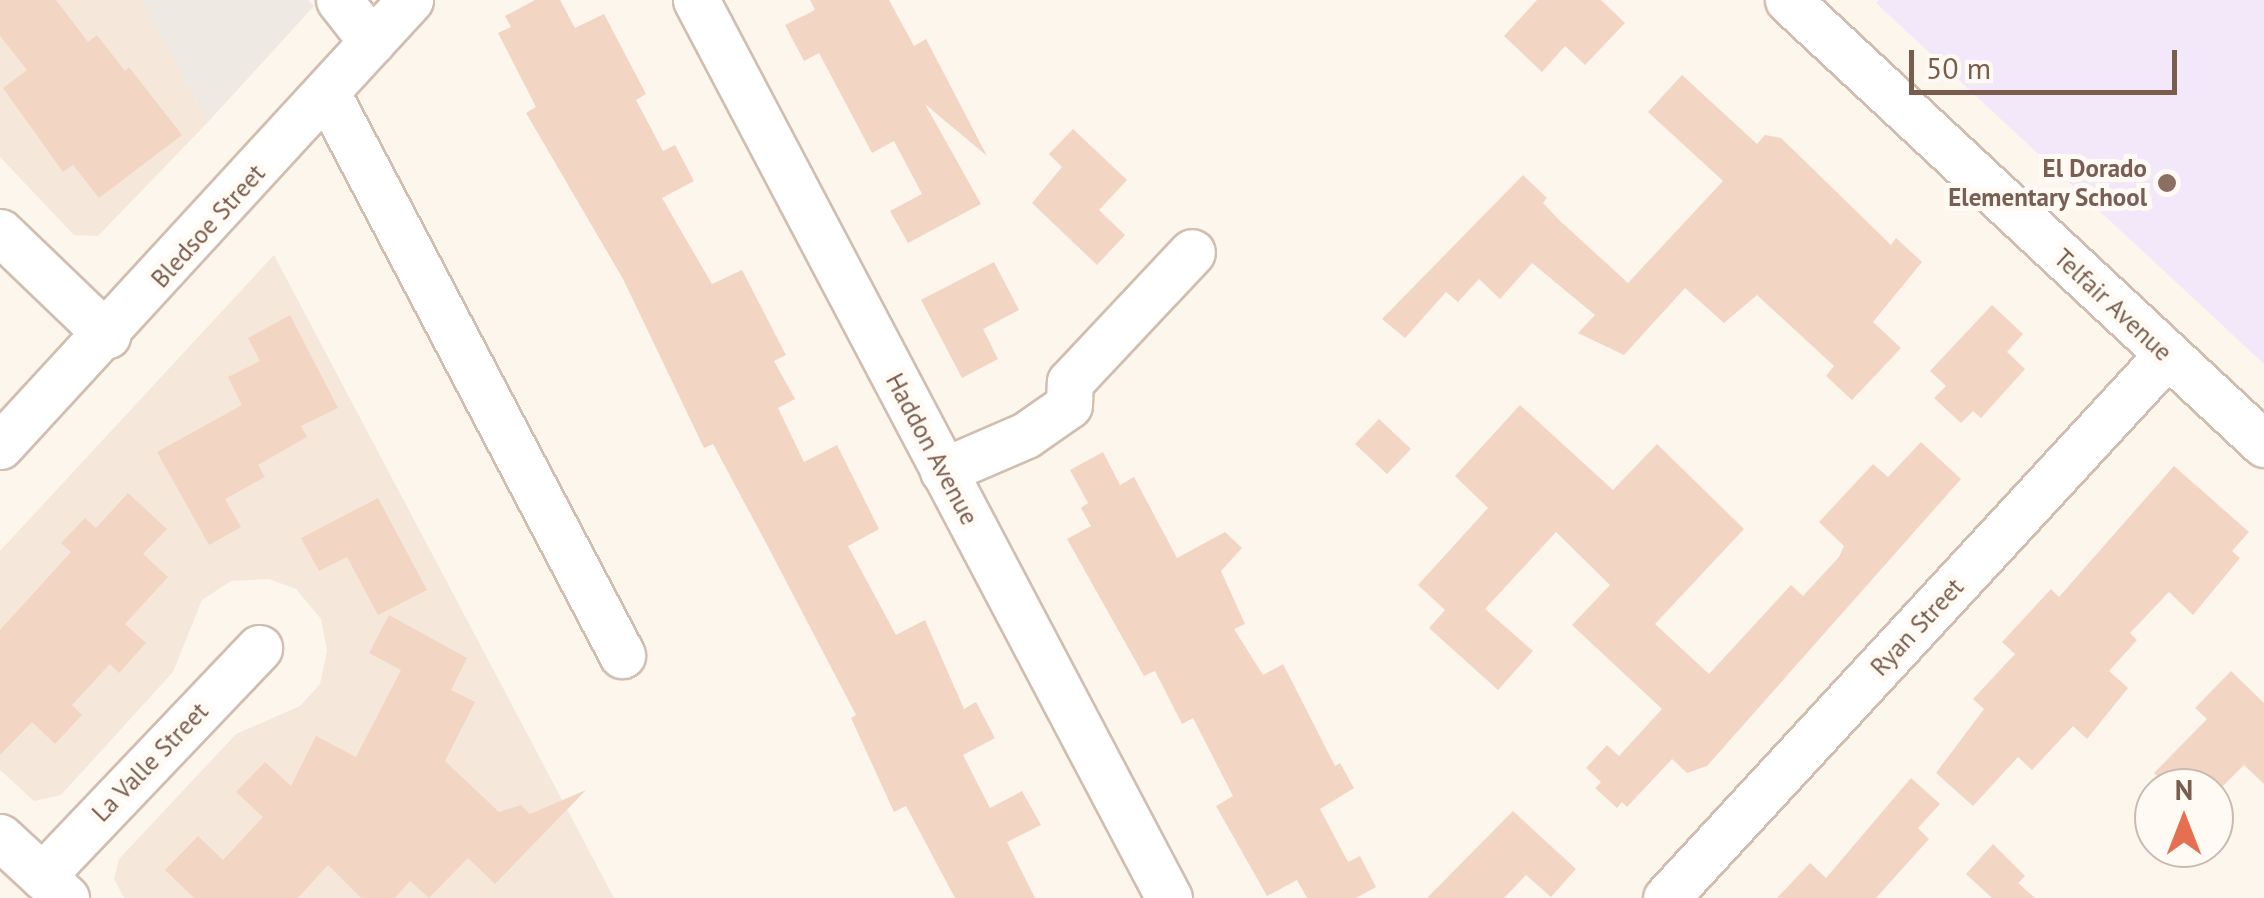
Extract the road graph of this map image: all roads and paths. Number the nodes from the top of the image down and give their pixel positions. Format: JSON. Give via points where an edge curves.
{"nodes":[{"id":1,"x":339,"y":0,"type":"edge"},
{"id":2,"x":410,"y":0,"type":"edge"},
{"id":3,"x":696,"y":0,"type":"edge"},
{"id":4,"x":1789,"y":0,"type":"edge"},
{"id":5,"x":372,"y":42,"type":"junction"},
{"id":6,"x":328,"y":93,"type":"junction"},
{"id":7,"x":0,"y":232,"type":"edge"},
{"id":8,"x":1192,"y":252,"type":"dead end"},
{"id":9,"x":107,"y":335,"type":"junction"},
{"id":10,"x":2167,"y":356,"type":"junction"},
{"id":11,"x":2264,"y":444,"type":"edge"},
{"id":12,"x":0,"y":446,"type":"edge"},
{"id":13,"x":943,"y":472,"type":"junction"},
{"id":14,"x":259,"y":648,"type":"dead end"},
{"id":15,"x":622,"y":655,"type":"dead end"},
{"id":16,"x":0,"y":836,"type":"edge"},
{"id":17,"x":54,"y":887,"type":"edge"},
{"id":18,"x":1169,"y":898,"type":"edge"},
{"id":19,"x":1666,"y":898,"type":"edge"}],
"edges":[{"from":1,"to":5,"type":"street"},
{"from":2,"to":5,"type":"street","name":"Bledsoe Street"},
{"from":3,"to":13,"type":"street","name":"Haddon Avenue"},
{"from":4,"to":10,"type":"street","name":"Telfair Avenue"},
{"from":5,"to":6,"type":"street","name":"Bledsoe Street"},
{"from":6,"to":9,"type":"street","name":"Bledsoe Street"},
{"from":6,"to":15,"type":"street"},
{"from":7,"to":9,"type":"street"},
{"from":8,"to":13,"type":"street","via":[[1070,382],[1069,405],[1026,435]]},
{"from":9,"to":12,"type":"street","name":"Bledsoe Street"},
{"from":10,"to":11,"type":"street","name":"Telfair Avenue"},
{"from":10,"to":19,"type":"street","name":"Ryan Street"},
{"from":13,"to":18,"type":"street","name":"Haddon Avenue"},
{"from":14,"to":17,"type":"street","name":"La Valle Street"},
{"from":16,"to":17,"type":"street"}]}
